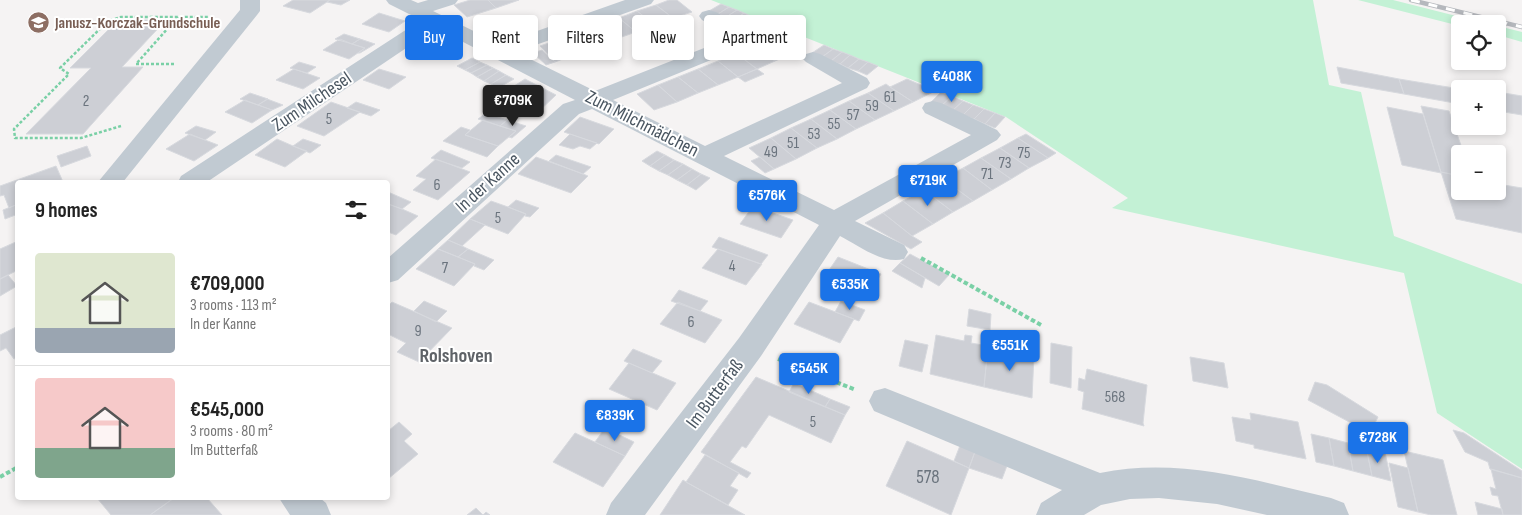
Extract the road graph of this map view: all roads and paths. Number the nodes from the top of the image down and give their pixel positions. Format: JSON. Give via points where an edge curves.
{"nodes":[{"id":1,"x":396,"y":0,"type":"edge"},
{"id":2,"x":448,"y":0,"type":"edge"},
{"id":3,"x":644,"y":0,"type":"edge"},
{"id":4,"x":248,"y":8,"type":"edge"},
{"id":5,"x":425,"y":15,"type":"joint"},
{"id":6,"x":178,"y":17,"type":"junction"},
{"id":7,"x":405,"y":29,"type":"edge"},
{"id":8,"x":538,"y":37,"type":"edge"},
{"id":9,"x":704,"y":55,"type":"edge"},
{"id":10,"x":812,"y":58,"type":"dead end"},
{"id":11,"x":513,"y":60,"type":"edge"},
{"id":12,"x":207,"y":64,"type":"junction"},
{"id":13,"x":593,"y":99,"type":"junction"},
{"id":14,"x":933,"y":108,"type":"dead end"},
{"id":15,"x":167,"y":112,"type":"junction"},
{"id":16,"x":704,"y":156,"type":"junction"},
{"id":17,"x":112,"y":180,"type":"edge"},
{"id":18,"x":193,"y":180,"type":"edge"},
{"id":19,"x":836,"y":221,"type":"junction"},
{"id":20,"x":894,"y":252,"type":"joint"},
{"id":21,"x":390,"y":271,"type":"edge"},
{"id":22,"x":1041,"y":325,"type":"dead end"},
{"id":23,"x":750,"y":347,"type":"junction"},
{"id":24,"x":885,"y":401,"type":"joint"},
{"id":25,"x":15,"y":468,"type":"edge"},
{"id":26,"x":0,"y":477,"type":"edge"},
{"id":27,"x":1099,"y":489,"type":"junction"},
{"id":28,"x":299,"y":500,"type":"edge"},
{"id":29,"x":313,"y":515,"type":"edge"},
{"id":30,"x":624,"y":515,"type":"edge"},
{"id":31,"x":1054,"y":515,"type":"edge"},
{"id":32,"x":1331,"y":515,"type":"edge"}],
"edges":[{"from":1,"to":5,"type":"street","name":"Zum Milchmädchen"},
{"from":2,"to":5,"type":"street","name":"Zum Milchesel"},
{"from":3,"to":8,"type":"street"},
{"from":4,"to":6,"type":"path"},
{"from":4,"to":12,"type":"street"},
{"from":6,"to":12,"type":"path","via":[[136,64]]},
{"from":6,"to":15,"type":"path","via":[[121,17],[108,21],[60,68],[69,74],[14,129],[15,138],[82,138]]},
{"from":7,"to":18,"type":"street","name":"Zum Milchesel"},
{"from":9,"to":13,"type":"street","name":"In der Kanne"},
{"from":10,"to":16,"type":"street","via":[[860,83]]},
{"from":11,"to":13,"type":"street","name":"Zum Milchmädchen"},
{"from":12,"to":15,"type":"street"},
{"from":13,"to":16,"type":"street","name":"Zum Milchmädchen"},
{"from":13,"to":21,"type":"street","name":"In der Kanne","via":[[571,109]]},
{"from":14,"to":19,"type":"street","via":[[988,135]]},
{"from":15,"to":17,"type":"street"},
{"from":16,"to":19,"type":"street","name":"Zum Milchmädchen"},
{"from":19,"to":20,"type":"street","name":"Zum Milchmädchen"},
{"from":19,"to":23,"type":"street","name":"Im Butterfaß"},
{"from":20,"to":22,"type":"path","via":[[910,252]]},
{"from":23,"to":24,"type":"path"},
{"from":23,"to":30,"type":"street","name":"Im Butterfaß"},
{"from":24,"to":27,"type":"street"},
{"from":25,"to":26,"type":"path"},
{"from":27,"to":31,"type":"street"},
{"from":27,"to":32,"type":"street","via":[[1147,482],[1209,485]]},
{"from":28,"to":29,"type":"street"}]}
